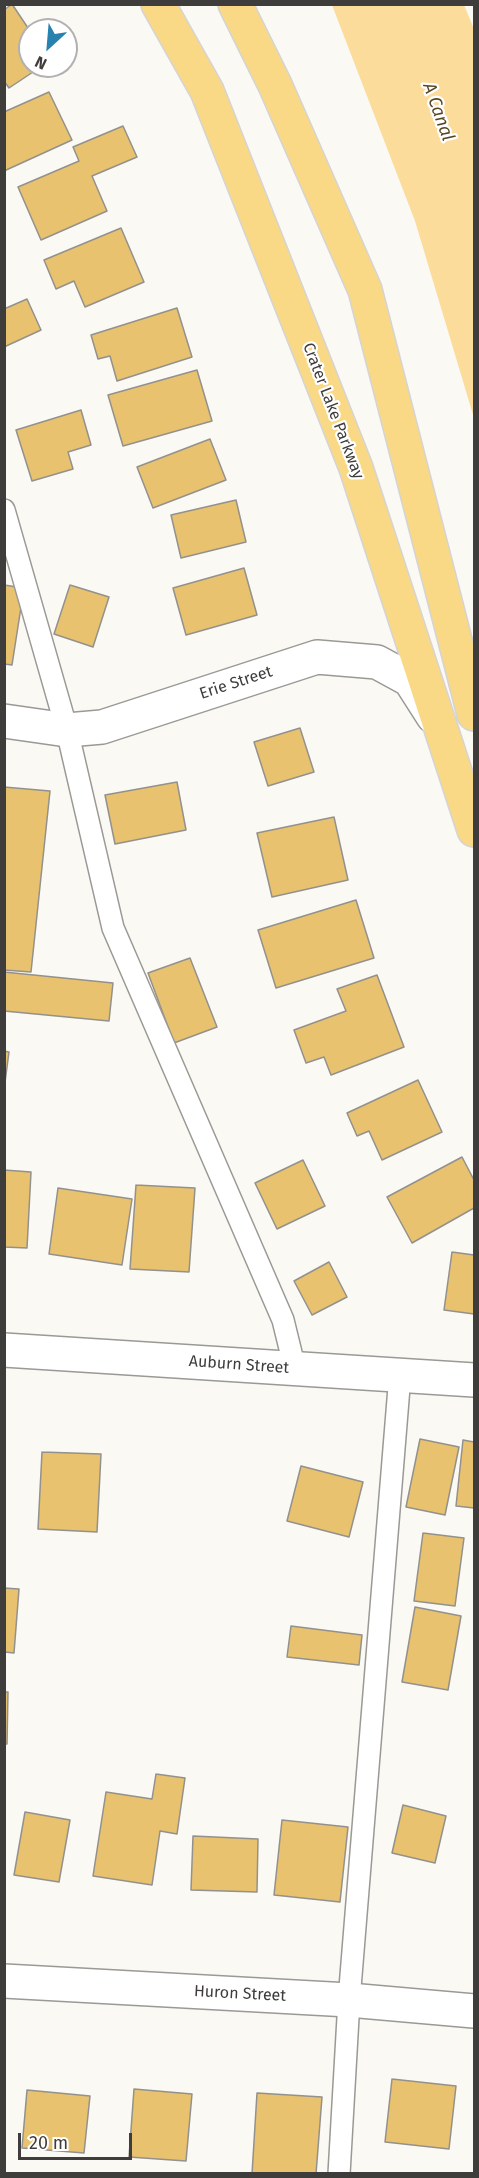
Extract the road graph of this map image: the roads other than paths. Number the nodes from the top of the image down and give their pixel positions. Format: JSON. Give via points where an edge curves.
{"nodes":[{"id":1,"x":158,"y":4,"type":"edge"},
{"id":2,"x":235,"y":4,"type":"edge"},
{"id":3,"x":4,"y":510,"type":"edge"},
{"id":4,"x":474,"y":714,"type":"edge"},
{"id":5,"x":4,"y":721,"type":"edge"},
{"id":6,"x":441,"y":727,"type":"junction"},
{"id":7,"x":67,"y":730,"type":"junction"},
{"id":8,"x":474,"y":830,"type":"edge"},
{"id":9,"x":4,"y":1350,"type":"edge"},
{"id":10,"x":295,"y":1369,"type":"junction"},
{"id":11,"x":400,"y":1375,"type":"junction"},
{"id":12,"x":474,"y":1380,"type":"edge"},
{"id":13,"x":4,"y":1981,"type":"edge"},
{"id":14,"x":349,"y":2000,"type":"junction"},
{"id":15,"x":474,"y":2011,"type":"edge"},
{"id":16,"x":339,"y":2174,"type":"edge"}],
"edges":[{"from":1,"to":6,"type":"main road","name":"Crater Lake Parkway","via":[[207,91],[356,468]]},
{"from":2,"to":4,"type":"main road","via":[[365,290]]},
{"from":3,"to":7,"type":"lane"},
{"from":5,"to":7,"type":"street","name":"Erie Street"},
{"from":6,"to":7,"type":"street","name":"Erie Street","via":[[410,680],[377,662],[317,657],[102,727]]},
{"from":6,"to":8,"type":"main road","name":"Crater Lake Parkway"},
{"from":7,"to":10,"type":"lane","via":[[113,928],[283,1320]]},
{"from":9,"to":10,"type":"street","name":"Auburn Street"},
{"from":10,"to":11,"type":"street","name":"Auburn Street"},
{"from":11,"to":12,"type":"street","name":"Auburn Street"},
{"from":11,"to":14,"type":"lane"},
{"from":13,"to":14,"type":"street","name":"Huron Street"},
{"from":14,"to":15,"type":"street","name":"Huron Street"},
{"from":14,"to":16,"type":"lane"}]}
